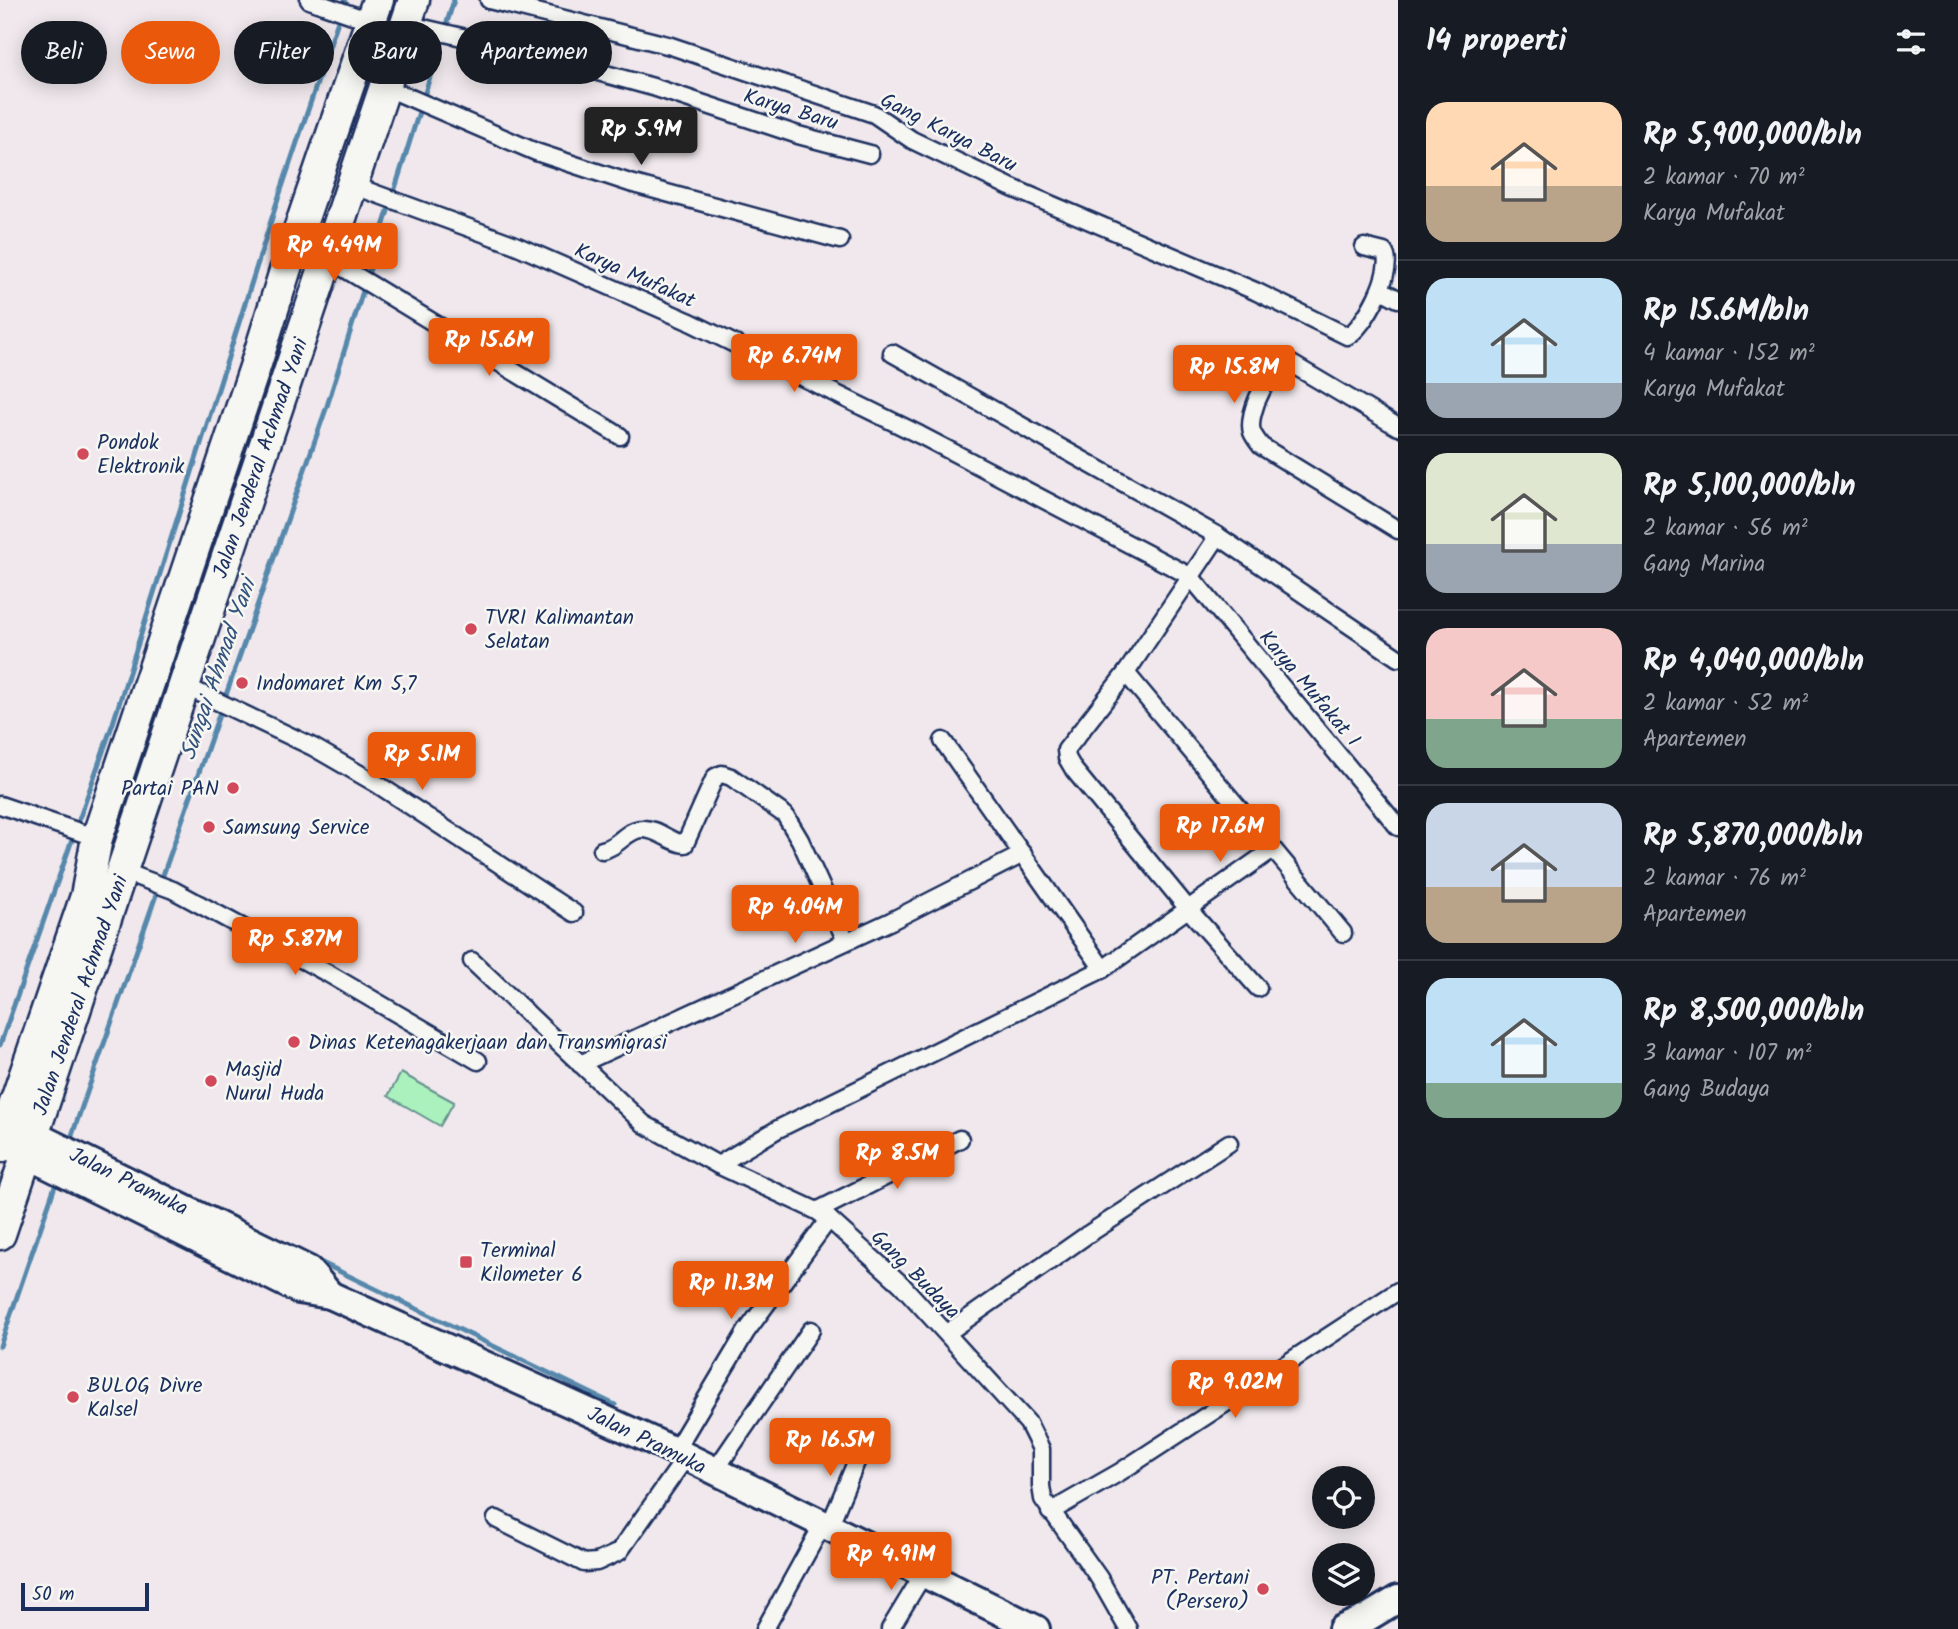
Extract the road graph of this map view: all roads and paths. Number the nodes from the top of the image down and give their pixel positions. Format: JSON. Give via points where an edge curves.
{"nodes":[{"id":1,"x":489,"y":0,"type":"edge"},
{"id":2,"x":313,"y":1,"type":"edge"},
{"id":3,"x":365,"y":12,"type":"edge"},
{"id":4,"x":410,"y":12,"type":"edge"},
{"id":5,"x":385,"y":87,"type":"junction"},
{"id":6,"x":870,"y":154,"type":"dead end"},
{"id":7,"x":352,"y":185,"type":"junction"},
{"id":8,"x":840,"y":240,"type":"dead end"},
{"id":9,"x":1364,"y":247,"type":"dead end"},
{"id":10,"x":327,"y":258,"type":"junction"},
{"id":11,"x":1381,"y":289,"type":"junction"},
{"id":12,"x":1398,"y":299,"type":"edge"},
{"id":13,"x":892,"y":353,"type":"dead end"},
{"id":14,"x":1398,"y":427,"type":"edge"},
{"id":15,"x":621,"y":436,"type":"dead end"},
{"id":16,"x":1398,"y":530,"type":"edge"},
{"id":17,"x":1218,"y":536,"type":"junction"},
{"id":18,"x":193,"y":551,"type":"junction"},
{"id":19,"x":226,"y":561,"type":"junction"},
{"id":20,"x":1190,"y":576,"type":"junction"},
{"id":21,"x":182,"y":583,"type":"junction"},
{"id":22,"x":215,"y":592,"type":"junction"},
{"id":23,"x":1398,"y":658,"type":"edge"},
{"id":24,"x":1126,"y":673,"type":"junction"},
{"id":25,"x":185,"y":686,"type":"junction"},
{"id":26,"x":943,"y":741,"type":"dead end"},
{"id":27,"x":0,"y":805,"type":"edge"},
{"id":28,"x":1398,"y":827,"type":"edge"},
{"id":29,"x":90,"y":836,"type":"junction"},
{"id":30,"x":1273,"y":849,"type":"junction"},
{"id":31,"x":602,"y":850,"type":"dead end"},
{"id":32,"x":1023,"y":854,"type":"junction"},
{"id":33,"x":122,"y":871,"type":"junction"},
{"id":34,"x":1189,"y":910,"type":"junction"},
{"id":35,"x":574,"y":913,"type":"dead end"},
{"id":36,"x":1343,"y":933,"type":"dead end"},
{"id":37,"x":846,"y":942,"type":"junction"},
{"id":38,"x":472,"y":961,"type":"dead end"},
{"id":39,"x":1103,"y":968,"type":"junction"},
{"id":40,"x":1258,"y":988,"type":"dead end"},
{"id":41,"x":478,"y":1061,"type":"dead end"},
{"id":42,"x":580,"y":1064,"type":"junction"},
{"id":43,"x":960,"y":1139,"type":"dead end"},
{"id":44,"x":1229,"y":1143,"type":"dead end"},
{"id":45,"x":35,"y":1149,"type":"edge"},
{"id":46,"x":718,"y":1165,"type":"junction"},
{"id":47,"x":823,"y":1215,"type":"junction"},
{"id":48,"x":0,"y":1234,"type":"edge"},
{"id":49,"x":1398,"y":1291,"type":"edge"},
{"id":50,"x":811,"y":1330,"type":"dead end"},
{"id":51,"x":947,"y":1333,"type":"junction"},
{"id":52,"x":864,"y":1443,"type":"dead end"},
{"id":53,"x":681,"y":1454,"type":"junction"},
{"id":54,"x":714,"y":1472,"type":"junction"},
{"id":55,"x":1050,"y":1511,"type":"junction"},
{"id":56,"x":496,"y":1519,"type":"dead end"},
{"id":57,"x":826,"y":1526,"type":"junction"},
{"id":58,"x":924,"y":1573,"type":"junction"},
{"id":59,"x":1398,"y":1599,"type":"edge"},
{"id":60,"x":1025,"y":1627,"type":"edge"},
{"id":61,"x":765,"y":1629,"type":"edge"},
{"id":62,"x":890,"y":1629,"type":"edge"},
{"id":63,"x":1128,"y":1629,"type":"edge"},
{"id":64,"x":1342,"y":1629,"type":"edge"}],
"edges":[{"from":1,"to":11,"type":"street","name":"Gang Karya Baru","via":[[671,46],[874,114],[912,140],[1010,187],[1347,335],[1355,332]]},
{"from":2,"to":3,"type":"street"},
{"from":3,"to":18,"type":"highway","name":"Jalan Jenderal Achmad Yani"},
{"from":4,"to":5,"type":"highway","name":"Jalan Jenderal Achmad Yani"},
{"from":4,"to":6,"type":"street","name":"Karya Baru","via":[[437,31],[653,87]]},
{"from":5,"to":7,"type":"highway","name":"Jalan Jenderal Achmad Yani"},
{"from":5,"to":8,"type":"street","via":[[536,152],[630,183]]},
{"from":7,"to":10,"type":"highway","name":"Jalan Jenderal Achmad Yani"},
{"from":7,"to":20,"type":"street","name":"Karya Mufakat","via":[[513,244],[688,321]]},
{"from":9,"to":11,"type":"street","via":[[1387,256]]},
{"from":10,"to":15,"type":"street"},
{"from":10,"to":19,"type":"highway","name":"Jalan Jenderal Achmad Yani"},
{"from":11,"to":12,"type":"street"},
{"from":13,"to":17,"type":"street"},
{"from":14,"to":16,"type":"street","via":[[1290,363],[1272,373],[1252,411],[1252,431],[1261,446]]},
{"from":17,"to":20,"type":"street"},
{"from":17,"to":23,"type":"street"},
{"from":18,"to":19,"type":"highway"},
{"from":18,"to":21,"type":"highway","name":"Jalan Jenderal Achmad Yani"},
{"from":19,"to":22,"type":"highway","name":"Jalan Jenderal Achmad Yani"},
{"from":20,"to":24,"type":"street"},
{"from":20,"to":28,"type":"street","name":"Karya Mufakat I"},
{"from":21,"to":22,"type":"highway"},
{"from":21,"to":29,"type":"highway","name":"Jalan Jenderal Achmad Yani"},
{"from":22,"to":25,"type":"highway","name":"Jalan Jenderal Achmad Yani"},
{"from":24,"to":30,"type":"street"},
{"from":24,"to":34,"type":"street","via":[[1071,740],[1067,758]]},
{"from":25,"to":33,"type":"highway","name":"Jalan Jenderal Achmad Yani"},
{"from":25,"to":35,"type":"street","via":[[313,747],[377,784]]},
{"from":26,"to":32,"type":"street"},
{"from":27,"to":29,"type":"street"},
{"from":29,"to":45,"type":"highway","name":"Jalan Jenderal Achmad Yani","via":[[86,896]]},
{"from":30,"to":34,"type":"street"},
{"from":30,"to":36,"type":"street"},
{"from":31,"to":37,"type":"street","via":[[644,828],[685,844],[715,777],[731,777],[777,808],[793,825]]},
{"from":32,"to":37,"type":"street"},
{"from":32,"to":39,"type":"street"},
{"from":33,"to":41,"type":"street","via":[[173,890]]},
{"from":33,"to":45,"type":"highway","name":"Jalan Jenderal Achmad Yani"},
{"from":34,"to":39,"type":"street"},
{"from":34,"to":40,"type":"street"},
{"from":37,"to":42,"type":"street"},
{"from":38,"to":42,"type":"street","name":"Gang Budaya"},
{"from":39,"to":46,"type":"street","via":[[778,1129]]},
{"from":42,"to":46,"type":"street","name":"Gang Budaya","via":[[644,1124]]},
{"from":43,"to":47,"type":"street"},
{"from":44,"to":51,"type":"street"},
{"from":45,"to":48,"type":"highway","name":"Jalan Jenderal Achmad Yani"},
{"from":45,"to":53,"type":"main road","name":"Jalan Pramuka","via":[[299,1290],[330,1295]]},
{"from":46,"to":47,"type":"street","name":"Gang Budaya"},
{"from":47,"to":51,"type":"street","name":"Gang Budaya","via":[[901,1284]]},
{"from":47,"to":53,"type":"street","via":[[746,1332]]},
{"from":49,"to":55,"type":"street","via":[[1120,1472]]},
{"from":50,"to":54,"type":"street"},
{"from":51,"to":55,"type":"street","name":"Gang Budaya","via":[[1037,1437],[1043,1499]]},
{"from":52,"to":57,"type":"street"},
{"from":53,"to":54,"type":"main road","name":"Jalan Pramuka"},
{"from":53,"to":56,"type":"street","via":[[619,1552],[597,1562],[584,1563]]},
{"from":54,"to":57,"type":"main road","name":"Jalan Pramuka"},
{"from":55,"to":63,"type":"street","name":"Gang Budaya"},
{"from":57,"to":58,"type":"main road","name":"Jalan Pramuka"},
{"from":57,"to":61,"type":"street"},
{"from":58,"to":60,"type":"main road","name":"Jalan Pramuka"},
{"from":58,"to":62,"type":"street"},
{"from":59,"to":64,"type":"main road"}]}
